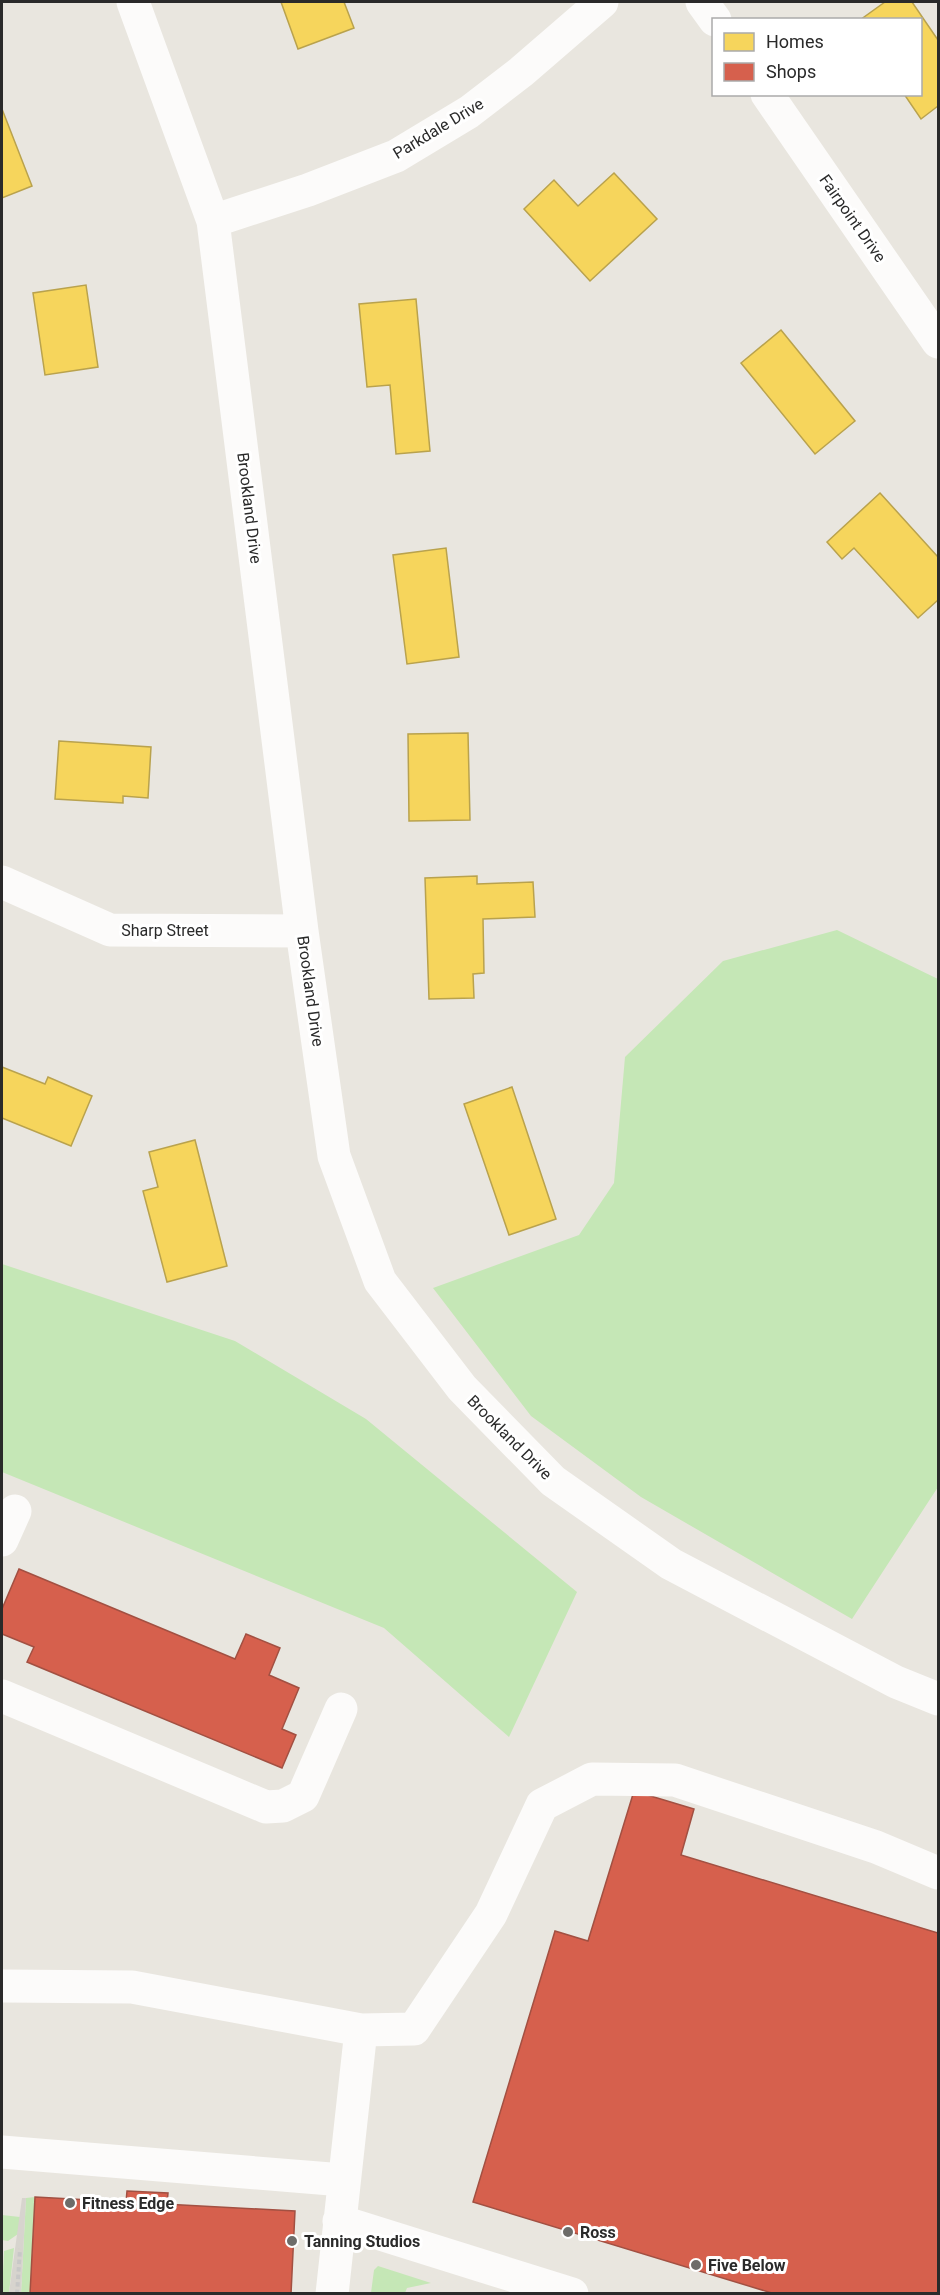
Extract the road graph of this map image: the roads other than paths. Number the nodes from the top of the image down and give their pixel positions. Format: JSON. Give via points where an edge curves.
{"nodes":[{"id":1,"x":133,"y":2,"type":"edge"},
{"id":2,"x":602,"y":2,"type":"edge"},
{"id":3,"x":702,"y":2,"type":"edge"},
{"id":4,"x":714,"y":18,"type":"edge"},
{"id":5,"x":768,"y":96,"type":"edge"},
{"id":6,"x":213,"y":221,"type":"junction"},
{"id":7,"x":939,"y":342,"type":"edge"},
{"id":8,"x":2,"y":882,"type":"edge"},
{"id":9,"x":302,"y":931,"type":"junction"},
{"id":10,"x":15,"y":1511,"type":"dead end"},
{"id":11,"x":2,"y":1540,"type":"edge"},
{"id":12,"x":2,"y":1696,"type":"edge"},
{"id":13,"x":939,"y":1699,"type":"edge"},
{"id":14,"x":341,"y":1709,"type":"dead end"},
{"id":15,"x":939,"y":1873,"type":"edge"},
{"id":16,"x":2,"y":1986,"type":"edge"},
{"id":17,"x":361,"y":2030,"type":"junction"},
{"id":18,"x":2,"y":2152,"type":"edge"},
{"id":19,"x":343,"y":2180,"type":"junction"},
{"id":20,"x":339,"y":2221,"type":"junction"},
{"id":21,"x":332,"y":2294,"type":"edge"},
{"id":22,"x":572,"y":2294,"type":"edge"}],
"edges":[{"from":1,"to":6,"type":"street","name":"Brookland Drive"},
{"from":2,"to":6,"type":"street","name":"Parkdale Drive","via":[[469,112],[396,156]]},
{"from":3,"to":4,"type":"street"},
{"from":5,"to":7,"type":"street","name":"Fairpoint Drive"},
{"from":6,"to":9,"type":"street","name":"Brookland Drive"},
{"from":8,"to":9,"type":"street","name":"Sharp Street","via":[[110,930]]},
{"from":9,"to":13,"type":"street","name":"Brookland Drive","via":[[334,1155],[380,1281],[462,1388],[553,1481],[671,1564],[896,1682]]},
{"from":10,"to":11,"type":"street"},
{"from":12,"to":14,"type":"street","via":[[266,1808],[283,1806],[303,1796]]},
{"from":15,"to":17,"type":"street","via":[[876,1847],[675,1780],[592,1779],[542,1805],[491,1914],[414,2029]]},
{"from":16,"to":17,"type":"street","via":[[132,1988]]},
{"from":17,"to":19,"type":"street"},
{"from":18,"to":19,"type":"street"},
{"from":19,"to":20,"type":"street"},
{"from":20,"to":21,"type":"street"},
{"from":20,"to":22,"type":"street"}]}
